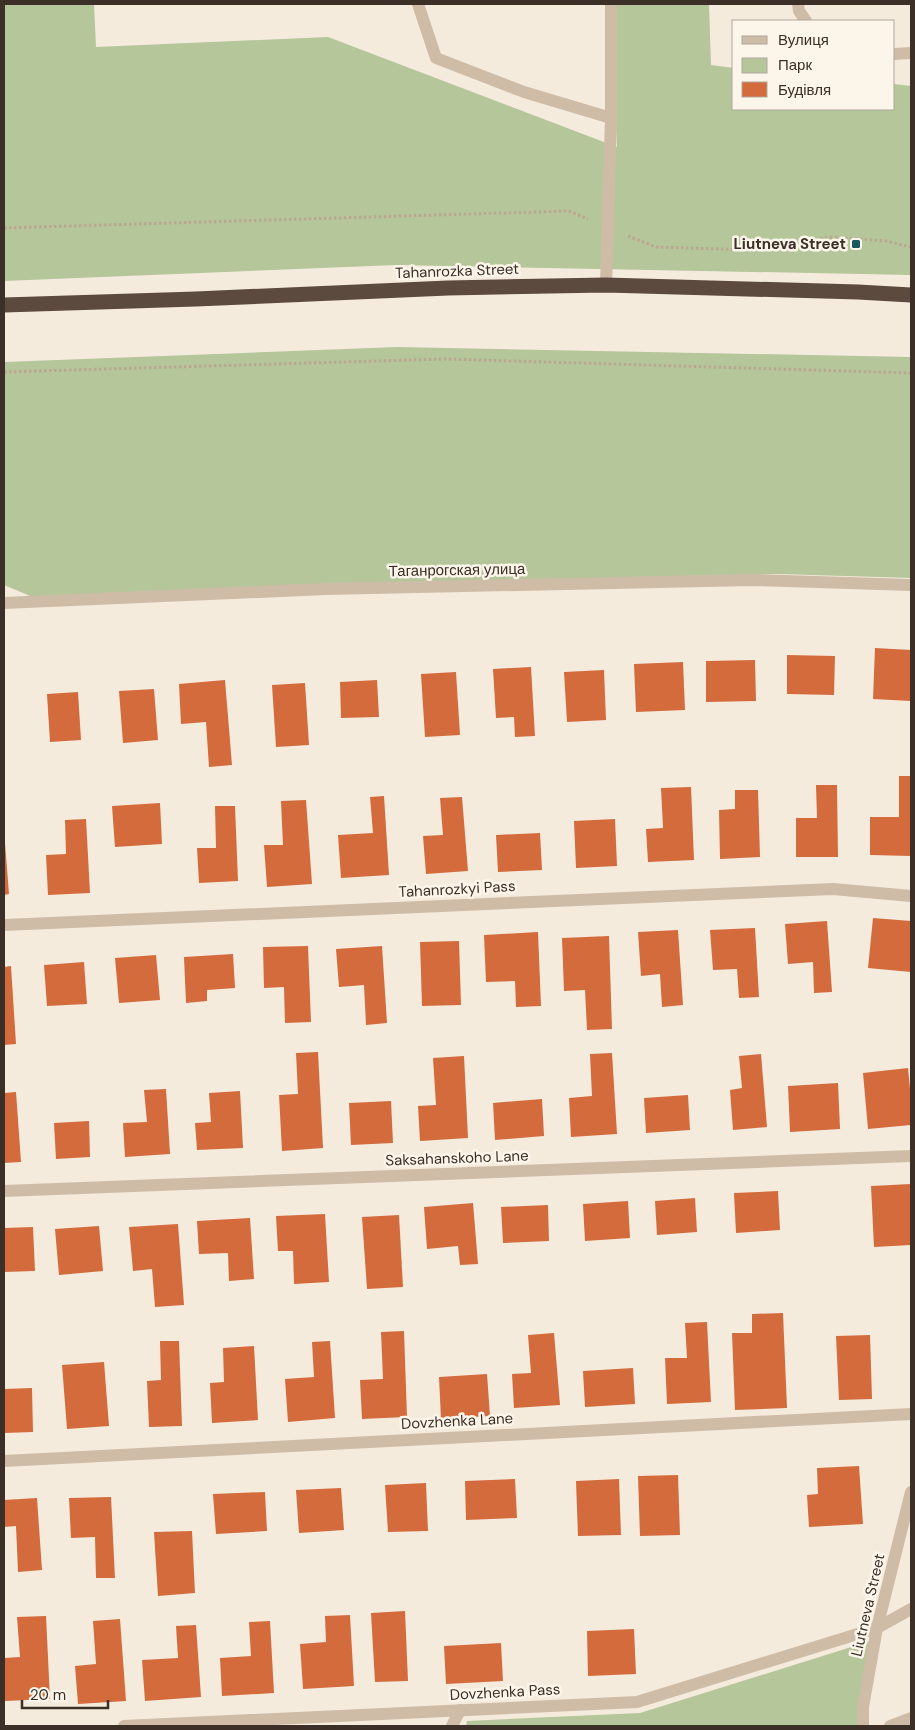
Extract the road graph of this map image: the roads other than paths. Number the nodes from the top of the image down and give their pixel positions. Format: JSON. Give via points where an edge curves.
{"nodes":[{"id":1,"x":418,"y":4,"type":"edge"},
{"id":2,"x":611,"y":4,"type":"edge"},
{"id":3,"x":798,"y":4,"type":"edge"},
{"id":4,"x":805,"y":20,"type":"edge"},
{"id":5,"x":911,"y":53,"type":"edge"},
{"id":6,"x":895,"y":54,"type":"edge"},
{"id":7,"x":611,"y":118,"type":"junction"},
{"id":8,"x":606,"y":285,"type":"junction"},
{"id":9,"x":911,"y":295,"type":"edge"},
{"id":10,"x":4,"y":305,"type":"edge"},
{"id":11,"x":911,"y":585,"type":"edge"},
{"id":12,"x":4,"y":604,"type":"edge"},
{"id":13,"x":911,"y":896,"type":"edge"},
{"id":14,"x":4,"y":926,"type":"edge"},
{"id":15,"x":911,"y":1156,"type":"edge"},
{"id":16,"x":4,"y":1191,"type":"edge"},
{"id":17,"x":911,"y":1414,"type":"edge"},
{"id":18,"x":4,"y":1461,"type":"edge"},
{"id":19,"x":911,"y":1492,"type":"edge"},
{"id":20,"x":911,"y":1609,"type":"edge"},
{"id":21,"x":877,"y":1628,"type":"junction"},
{"id":22,"x":460,"y":1710,"type":"junction"},
{"id":23,"x":911,"y":1718,"type":"edge"},
{"id":24,"x":124,"y":1726,"type":"edge"},
{"id":25,"x":452,"y":1726,"type":"edge"},
{"id":26,"x":863,"y":1726,"type":"edge"},
{"id":27,"x":890,"y":1726,"type":"edge"}],
"edges":[{"from":1,"to":7,"type":"street","via":[[436,58],[524,92]]},
{"from":2,"to":7,"type":"street"},
{"from":3,"to":4,"type":"street"},
{"from":5,"to":6,"type":"street"},
{"from":7,"to":8,"type":"street"},
{"from":8,"to":9,"type":"highway","name":"Tahanrozka Street"},
{"from":8,"to":10,"type":"highway","name":"Tahanrozka Street"},
{"from":11,"to":12,"type":"street","name":"Таганрогская улица","via":[[753,580],[326,590]]},
{"from":13,"to":14,"type":"street","name":"Tahanrozkyi Pass","via":[[833,889]]},
{"from":15,"to":16,"type":"street","name":"Saksahanskoho Lane"},
{"from":17,"to":18,"type":"street","name":"Dovzhenka Lane"},
{"from":19,"to":21,"type":"street","name":"Liutneva Street"},
{"from":20,"to":21,"type":"street","name":"Dovzhenka Pass"},
{"from":21,"to":22,"type":"street","name":"Dovzhenka Pass","via":[[637,1702]]},
{"from":21,"to":26,"type":"street","name":"Liutneva Street","via":[[863,1706]]},
{"from":22,"to":24,"type":"street","name":"Dovzhenka Pass"},
{"from":22,"to":25,"type":"street"},
{"from":23,"to":27,"type":"street"}]}
